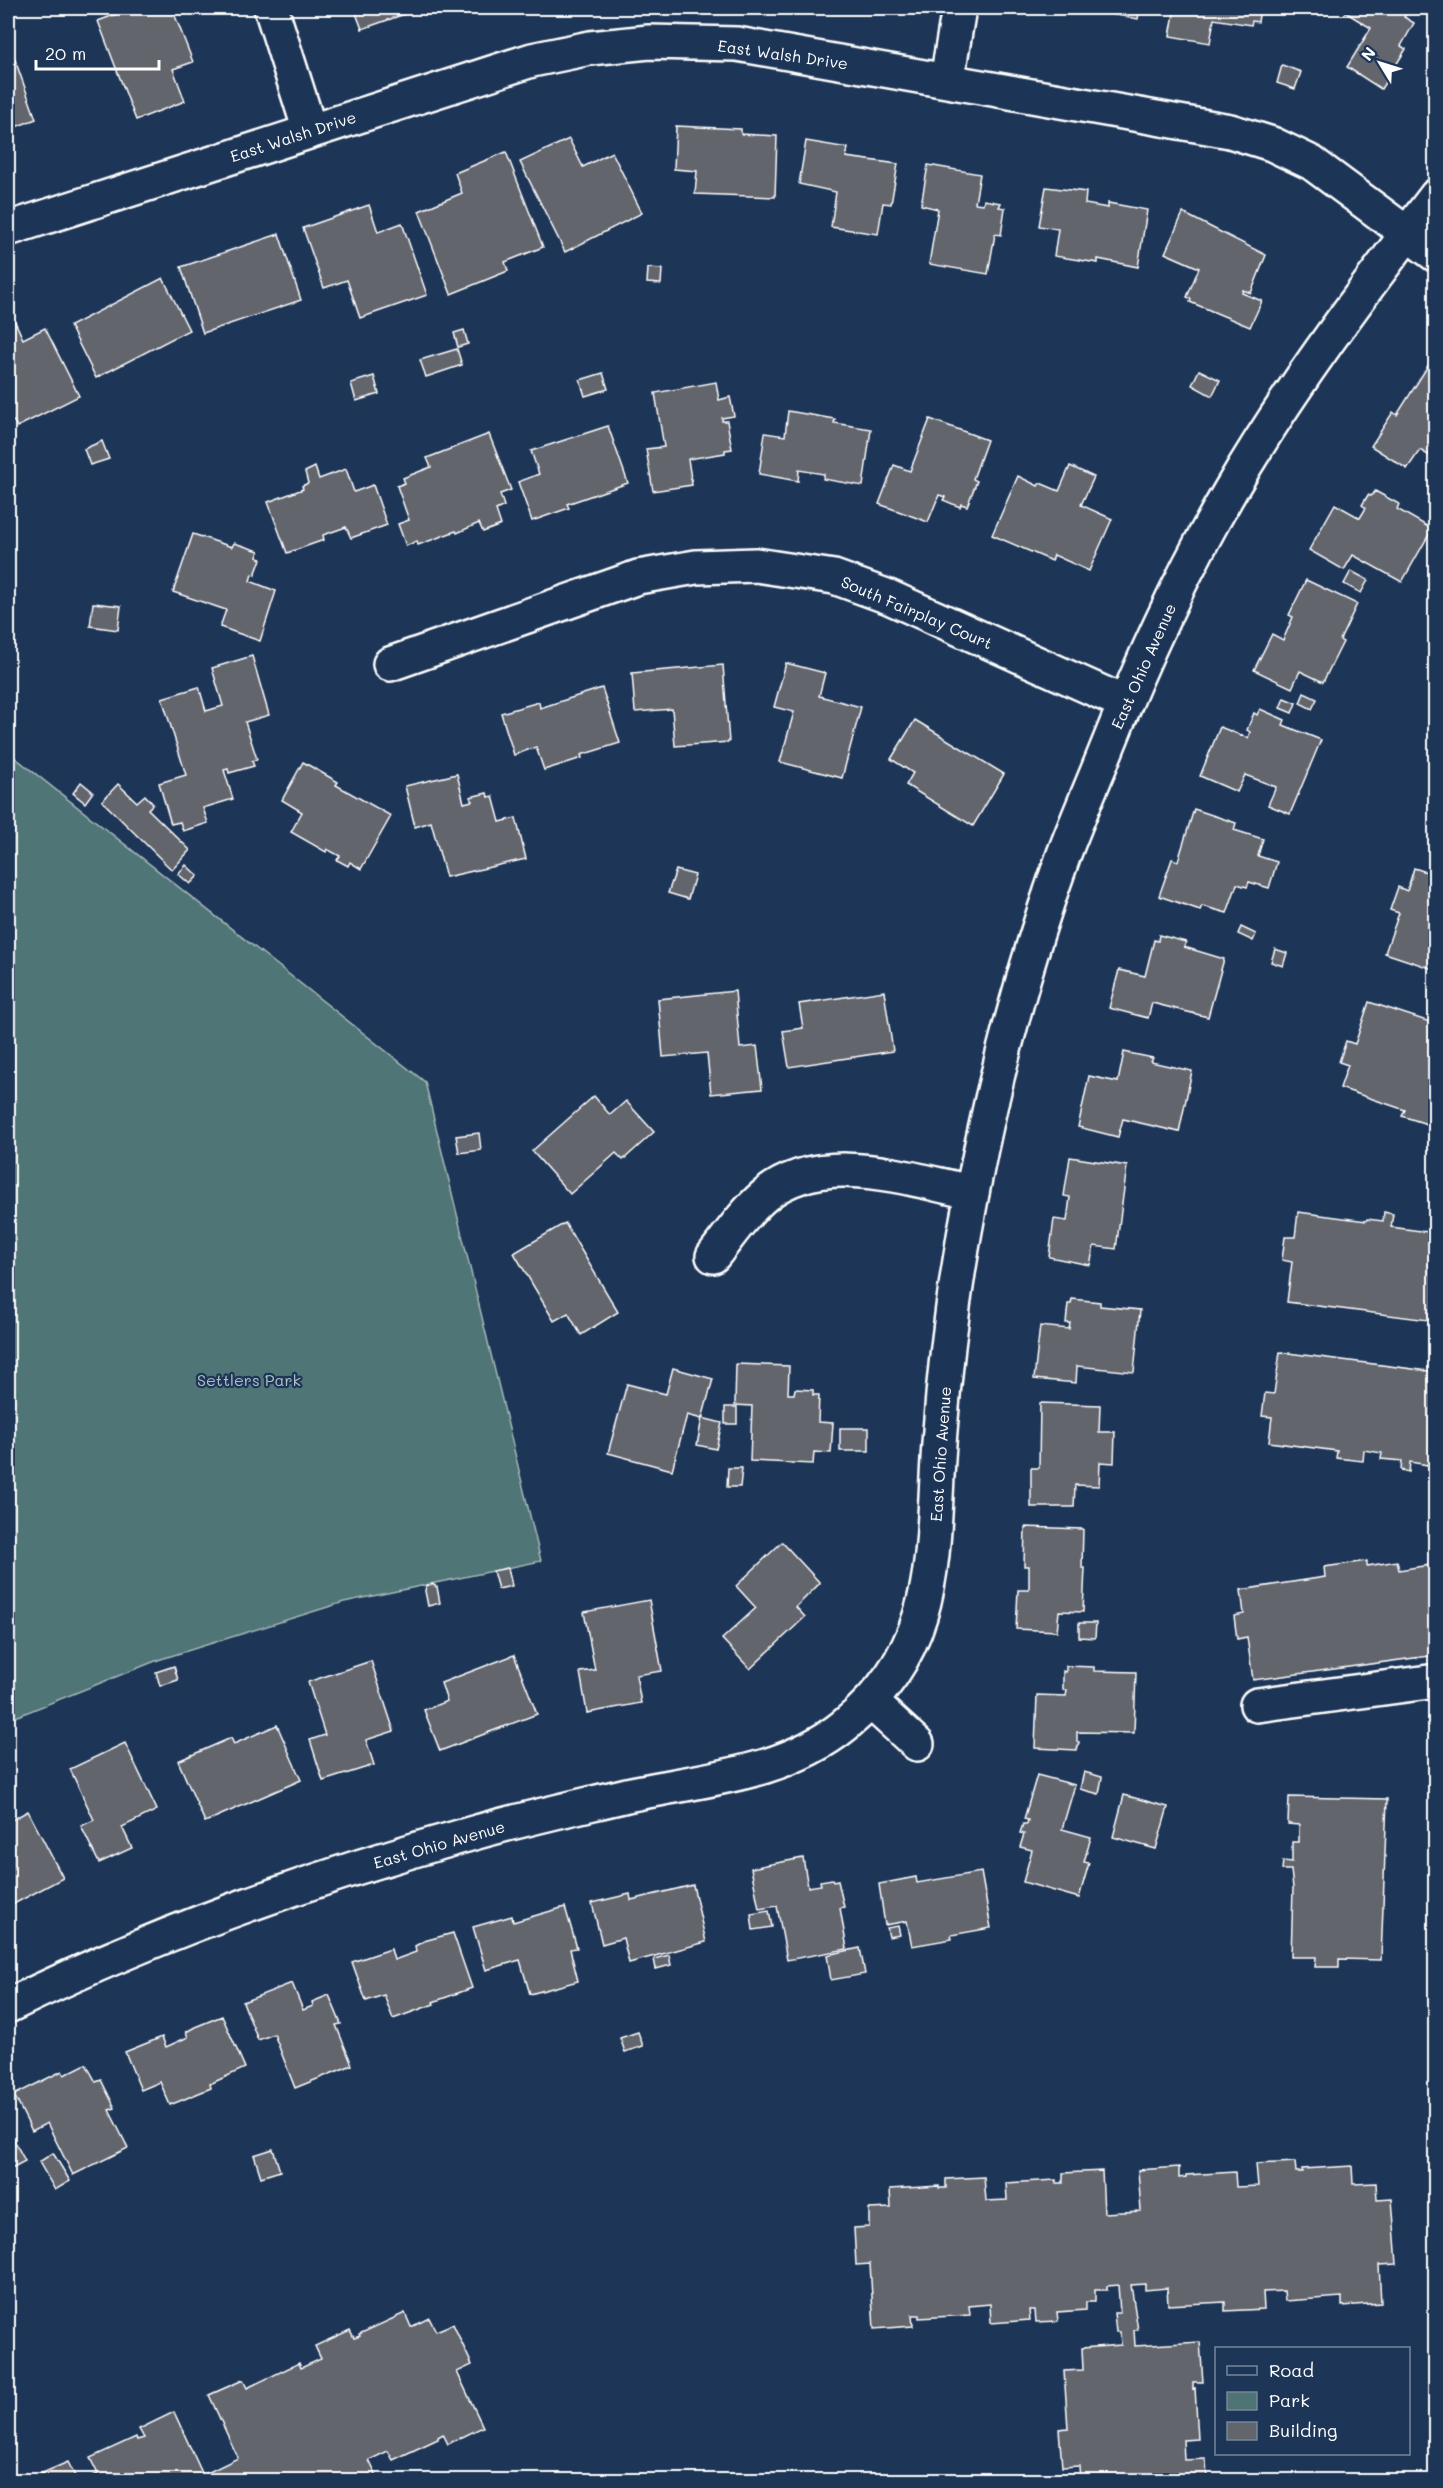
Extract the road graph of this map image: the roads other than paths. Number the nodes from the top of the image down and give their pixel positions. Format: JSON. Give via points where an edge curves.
{"nodes":[{"id":1,"x":271,"y":8,"type":"edge"},
{"id":2,"x":959,"y":8,"type":"edge"},
{"id":3,"x":947,"y":80,"type":"junction"},
{"id":4,"x":310,"y":130,"type":"junction"},
{"id":5,"x":1436,"y":196,"type":"edge"},
{"id":6,"x":8,"y":230,"type":"edge"},
{"id":7,"x":1407,"y":234,"type":"junction"},
{"id":8,"x":1436,"y":255,"type":"edge"},
{"id":9,"x":390,"y":664,"type":"dead end"},
{"id":10,"x":1125,"y":703,"type":"junction"},
{"id":11,"x":972,"y":1192,"type":"junction"},
{"id":12,"x":713,"y":1256,"type":"dead end"},
{"id":13,"x":1436,"y":1681,"type":"edge"},
{"id":14,"x":871,"y":1702,"type":"junction"},
{"id":15,"x":1257,"y":1705,"type":"dead end"},
{"id":16,"x":917,"y":1744,"type":"dead end"},
{"id":17,"x":8,"y":2006,"type":"edge"}],
"edges":[{"from":1,"to":4,"type":"street"},
{"from":2,"to":3,"type":"street"},
{"from":3,"to":4,"type":"street","name":"East Walsh Drive","via":[[737,44],[649,42],[590,48],[532,60]]},
{"from":3,"to":7,"type":"street","name":"East Walsh Drive","via":[[1230,131],[1272,144],[1312,163]]},
{"from":4,"to":6,"type":"street","name":"East Walsh Drive"},
{"from":5,"to":7,"type":"street","name":"East Ohio Avenue"},
{"from":7,"to":8,"type":"street","name":"East Walsh Drive"},
{"from":7,"to":10,"type":"street","name":"East Ohio Avenue","via":[[1274,418],[1228,493]]},
{"from":9,"to":10,"type":"street","name":"South Fairplay Court","via":[[638,577],[696,567],[756,565],[834,577],[889,597]]},
{"from":10,"to":11,"type":"street","name":"East Ohio Avenue","via":[[1064,854],[1028,965],[996,1078]]},
{"from":11,"to":12,"type":"street","via":[[863,1171],[835,1169],[799,1176],[764,1196]]},
{"from":11,"to":14,"type":"street","name":"East Ohio Avenue","via":[[939,1431],[932,1570],[921,1617],[900,1662]]},
{"from":13,"to":15,"type":"street"},
{"from":14,"to":16,"type":"street"},
{"from":14,"to":17,"type":"street","name":"East Ohio Avenue","via":[[840,1730],[797,1755],[763,1768],[627,1795],[479,1832],[333,1875],[190,1927]]}]}
